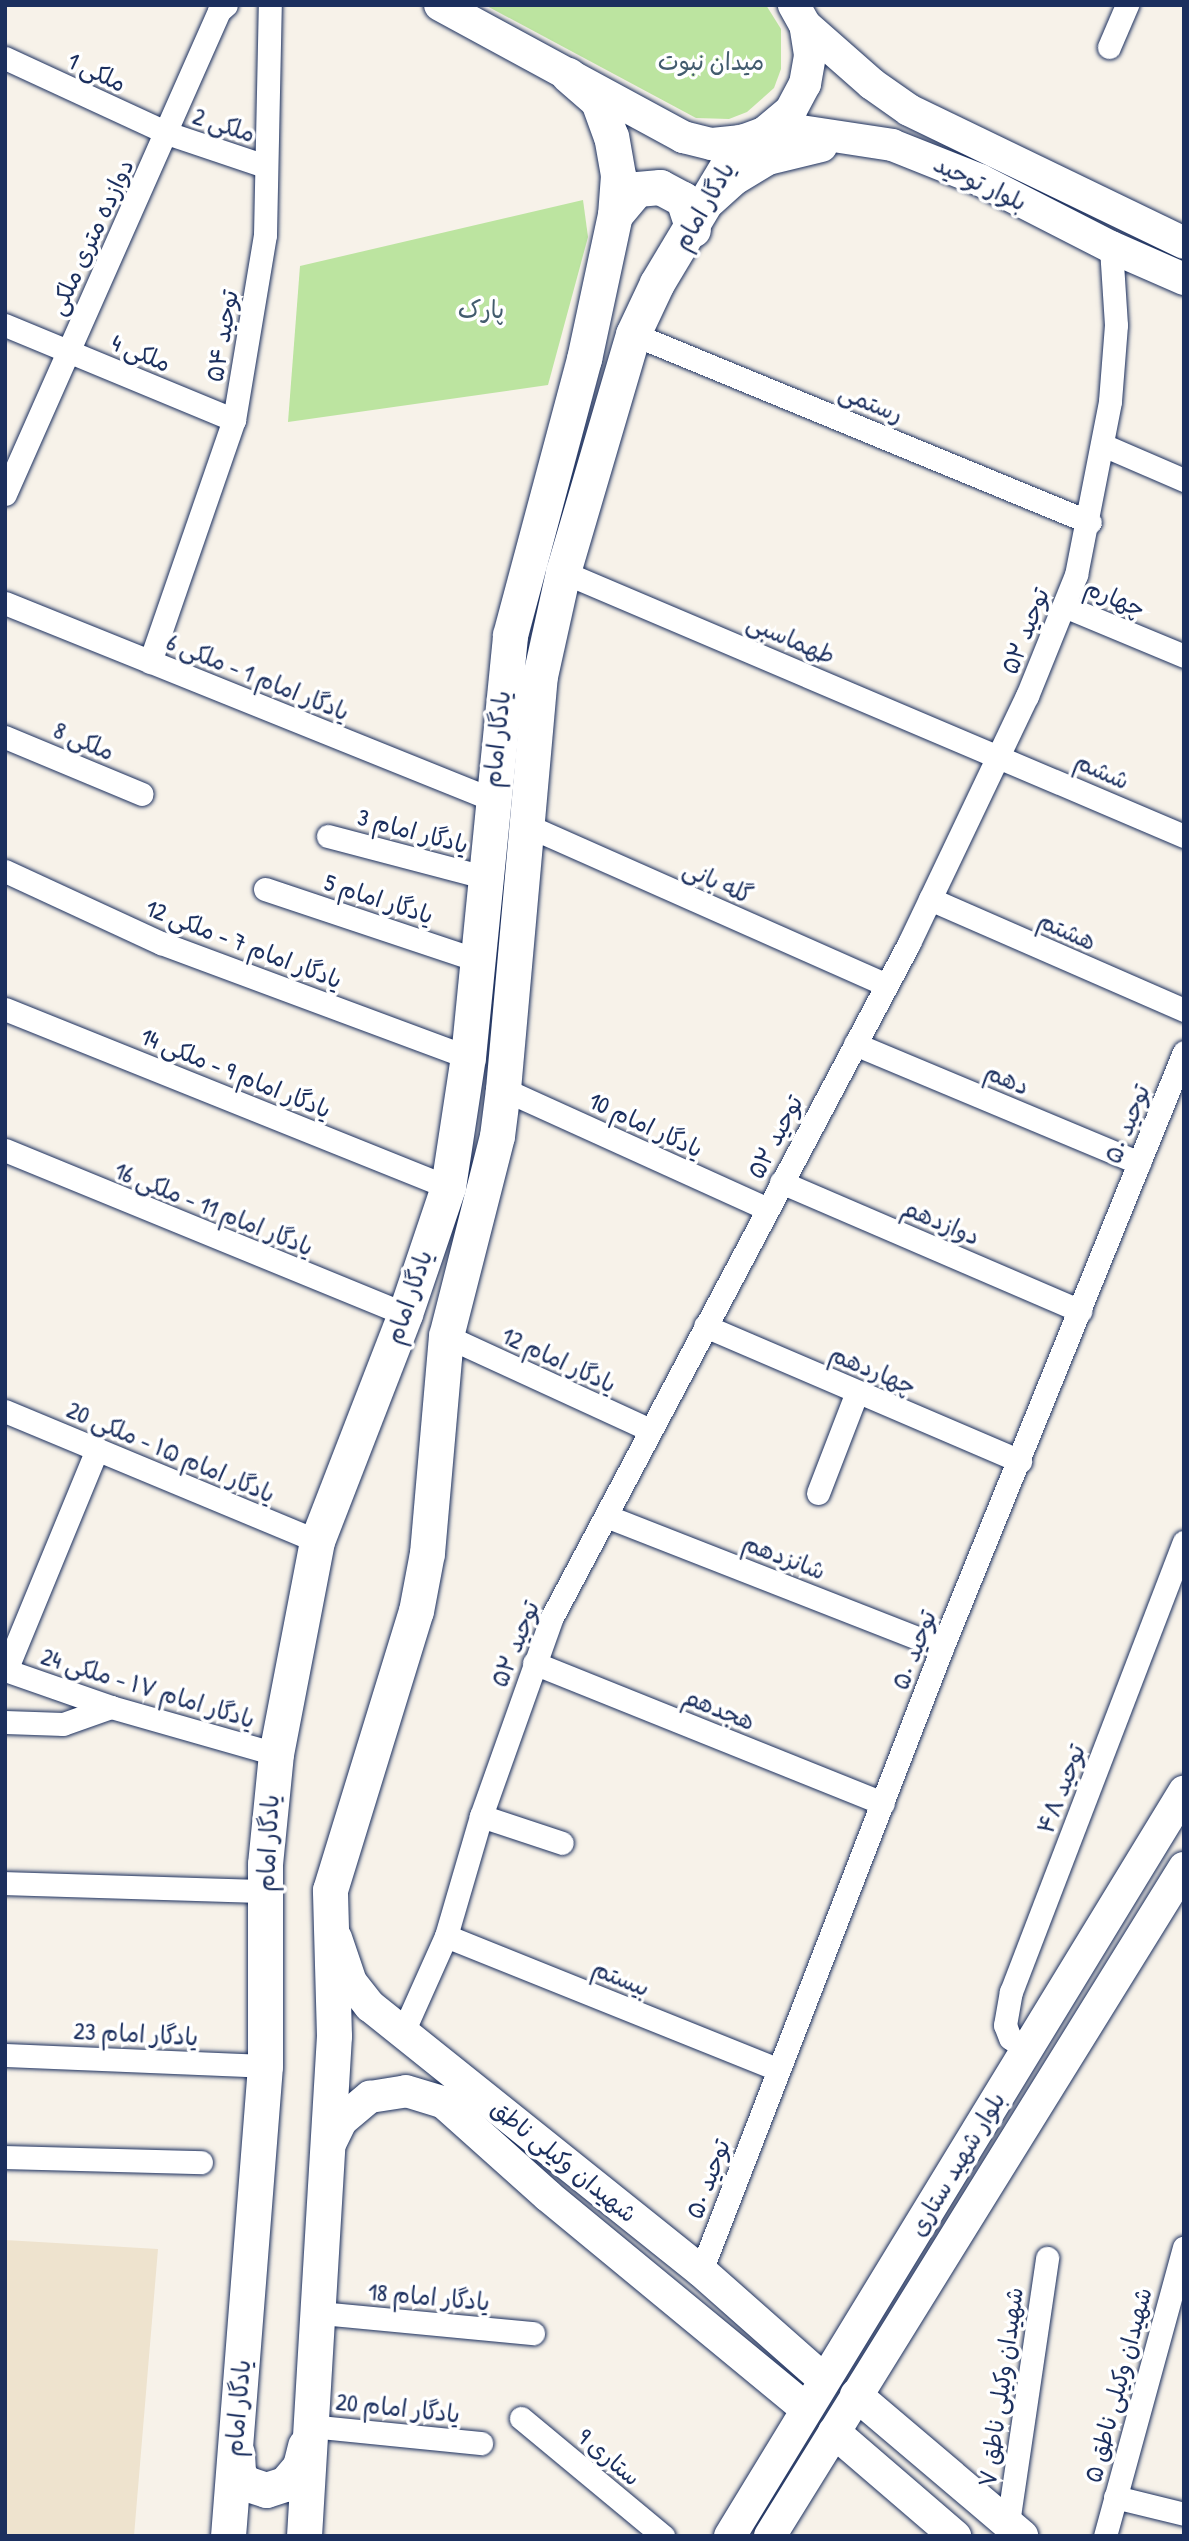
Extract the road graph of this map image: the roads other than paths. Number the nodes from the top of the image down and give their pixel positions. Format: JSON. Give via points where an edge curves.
{"nodes":[{"id":1,"x":226,"y":5,"type":"edge"},
{"id":2,"x":270,"y":5,"type":"edge"},
{"id":3,"x":440,"y":5,"type":"edge"},
{"id":4,"x":1127,"y":5,"type":"edge"},
{"id":5,"x":800,"y":15,"type":"edge"},
{"id":6,"x":1109,"y":47,"type":"dead end"},
{"id":7,"x":5,"y":58,"type":"edge"},
{"id":8,"x":568,"y":75,"type":"junction"},
{"id":9,"x":167,"y":133,"type":"junction"},
{"id":10,"x":753,"y":137,"type":"junction"},
{"id":11,"x":919,"y":156,"type":"junction"},
{"id":12,"x":265,"y":166,"type":"junction"},
{"id":13,"x":615,"y":215,"type":"junction"},
{"id":14,"x":701,"y":216,"type":"junction"},
{"id":15,"x":1177,"y":236,"type":"edge"},
{"id":16,"x":1111,"y":247,"type":"junction"},
{"id":17,"x":1184,"y":279,"type":"edge"},
{"id":18,"x":5,"y":326,"type":"edge"},
{"id":19,"x":633,"y":334,"type":"junction"},
{"id":20,"x":67,"y":351,"type":"junction"},
{"id":21,"x":234,"y":420,"type":"junction"},
{"id":22,"x":1103,"y":445,"type":"junction"},
{"id":23,"x":1184,"y":480,"type":"edge"},
{"id":24,"x":5,"y":494,"type":"edge"},
{"id":25,"x":1090,"y":522,"type":"junction"},
{"id":26,"x":563,"y":572,"type":"junction"},
{"id":27,"x":5,"y":603,"type":"edge"},
{"id":28,"x":1064,"y":606,"type":"junction"},
{"id":29,"x":1184,"y":656,"type":"edge"},
{"id":30,"x":150,"y":662,"type":"junction"},
{"id":31,"x":5,"y":737,"type":"edge"},
{"id":32,"x":999,"y":755,"type":"junction"},
{"id":33,"x":142,"y":794,"type":"dead end"},
{"id":34,"x":491,"y":799,"type":"junction"},
{"id":35,"x":528,"y":826,"type":"junction"},
{"id":36,"x":328,"y":836,"type":"dead end"},
{"id":37,"x":1184,"y":836,"type":"edge"},
{"id":38,"x":5,"y":871,"type":"edge"},
{"id":39,"x":484,"y":877,"type":"junction"},
{"id":40,"x":265,"y":889,"type":"dead end"},
{"id":41,"x":930,"y":899,"type":"junction"},
{"id":42,"x":477,"y":960,"type":"junction"},
{"id":43,"x":886,"y":985,"type":"junction"},
{"id":44,"x":5,"y":1009,"type":"edge"},
{"id":45,"x":1184,"y":1010,"type":"edge"},
{"id":46,"x":855,"y":1044,"type":"junction"},
{"id":47,"x":1184,"y":1052,"type":"edge"},
{"id":48,"x":468,"y":1057,"type":"junction"},
{"id":49,"x":503,"y":1088,"type":"junction"},
{"id":50,"x":5,"y":1150,"type":"edge"},
{"id":51,"x":1139,"y":1163,"type":"junction"},
{"id":52,"x":781,"y":1182,"type":"junction"},
{"id":53,"x":448,"y":1186,"type":"junction"},
{"id":54,"x":767,"y":1209,"type":"junction"},
{"id":55,"x":1080,"y":1311,"type":"junction"},
{"id":56,"x":405,"y":1314,"type":"junction"},
{"id":57,"x":705,"y":1326,"type":"junction"},
{"id":58,"x":446,"y":1336,"type":"junction"},
{"id":59,"x":857,"y":1392,"type":"junction"},
{"id":60,"x":5,"y":1411,"type":"edge"},
{"id":61,"x":650,"y":1430,"type":"junction"},
{"id":62,"x":97,"y":1450,"type":"junction"},
{"id":63,"x":1020,"y":1461,"type":"junction"},
{"id":64,"x":818,"y":1493,"type":"dead end"},
{"id":65,"x":606,"y":1516,"type":"junction"},
{"id":66,"x":317,"y":1541,"type":"junction"},
{"id":67,"x":1184,"y":1542,"type":"edge"},
{"id":68,"x":943,"y":1647,"type":"junction"},
{"id":69,"x":534,"y":1663,"type":"junction"},
{"id":70,"x":5,"y":1670,"type":"edge"},
{"id":71,"x":111,"y":1707,"type":"junction"},
{"id":72,"x":5,"y":1722,"type":"edge"},
{"id":73,"x":276,"y":1754,"type":"junction"},
{"id":74,"x":1184,"y":1792,"type":"edge"},
{"id":75,"x":883,"y":1803,"type":"junction"},
{"id":76,"x":481,"y":1816,"type":"junction"},
{"id":77,"x":562,"y":1843,"type":"dead end"},
{"id":78,"x":1184,"y":1868,"type":"edge"},
{"id":79,"x":5,"y":1883,"type":"edge"},
{"id":80,"x":265,"y":1891,"type":"junction"},
{"id":81,"x":331,"y":1926,"type":"junction"},
{"id":82,"x":446,"y":1936,"type":"junction"},
{"id":83,"x":403,"y":2032,"type":"junction"},
{"id":84,"x":1026,"y":2049,"type":"junction"},
{"id":85,"x":5,"y":2055,"type":"edge"},
{"id":86,"x":265,"y":2066,"type":"junction"},
{"id":87,"x":1057,"y":2066,"type":"junction"},
{"id":88,"x":777,"y":2070,"type":"junction"},
{"id":89,"x":328,"y":2148,"type":"junction"},
{"id":90,"x":5,"y":2157,"type":"edge"},
{"id":91,"x":201,"y":2162,"type":"dead end"},
{"id":92,"x":1184,"y":2248,"type":"edge"},
{"id":93,"x":1047,"y":2259,"type":"dead end"},
{"id":94,"x":701,"y":2271,"type":"junction"},
{"id":95,"x":320,"y":2313,"type":"junction"},
{"id":96,"x":533,"y":2333,"type":"dead end"},
{"id":97,"x":773,"y":2335,"type":"junction"},
{"id":98,"x":747,"y":2360,"type":"junction"},
{"id":99,"x":822,"y":2378,"type":"junction"},
{"id":100,"x":856,"y":2395,"type":"junction"},
{"id":101,"x":805,"y":2408,"type":"junction"},
{"id":102,"x":521,"y":2418,"type":"dead end"},
{"id":103,"x":310,"y":2426,"type":"junction"},
{"id":104,"x":834,"y":2432,"type":"junction"},
{"id":105,"x":236,"y":2443,"type":"junction"},
{"id":106,"x":481,"y":2443,"type":"dead end"},
{"id":107,"x":1115,"y":2497,"type":"junction"},
{"id":108,"x":1184,"y":2514,"type":"edge"},
{"id":109,"x":1015,"y":2529,"type":"edge"},
{"id":110,"x":944,"y":2532,"type":"edge"},
{"id":111,"x":228,"y":2536,"type":"edge"},
{"id":112,"x":304,"y":2536,"type":"edge"},
{"id":113,"x":663,"y":2536,"type":"edge"},
{"id":114,"x":730,"y":2536,"type":"edge"},
{"id":115,"x":770,"y":2536,"type":"edge"},
{"id":116,"x":1105,"y":2536,"type":"edge"}],
"edges":[{"from":1,"to":9,"type":"street","name":"دوازده متری ملکی","via":[[219,11]]},
{"from":2,"to":12,"type":"street","name":"توحید ۵۴"},
{"from":3,"to":8,"type":"main road"},
{"from":4,"to":6,"type":"street"},
{"from":5,"to":10,"type":"main road","via":[[810,55],[805,84],[791,110]]},
{"from":5,"to":15,"type":"main road","name":"بلوار توحید","via":[[872,84],[909,110]]},
{"from":7,"to":9,"type":"street","name":"ملکی 1"},
{"from":8,"to":10,"type":"main road","via":[[684,137],[712,144]]},
{"from":8,"to":13,"type":"main road","name":"یادگار امام","via":[[598,101],[611,137],[618,174]]},
{"from":9,"to":12,"type":"street","name":"ملکی 2"},
{"from":9,"to":20,"type":"street","name":"دوازده متری ملکی"},
{"from":10,"to":11,"type":"main road","name":"بلوار توحید","via":[[801,131],[870,139]]},
{"from":10,"to":14,"type":"main road","name":"یادگار امام"},
{"from":11,"to":14,"type":"main road","via":[[845,145],[786,152],[752,167]]},
{"from":11,"to":16,"type":"main road","name":"بلوار توحید","via":[[980,180]]},
{"from":12,"to":21,"type":"street","name":"توحید ۵۴","via":[[265,235]]},
{"from":13,"to":14,"type":"main road","via":[[637,189],[660,187]]},
{"from":13,"to":34,"type":"main road","name":"یادگار امام","via":[[590,335],[510,635]]},
{"from":14,"to":19,"type":"main road","name":"یادگار امام","via":[[657,284]]},
{"from":16,"to":17,"type":"main road","name":"بلوار توحید"},
{"from":16,"to":22,"type":"street","name":"توحید ۵۲","via":[[1116,325]]},
{"from":18,"to":20,"type":"street","name":"ملکی 4"},
{"from":19,"to":25,"type":"street","name":"رستمی"},
{"from":19,"to":26,"type":"main road","name":"یادگار امام"},
{"from":20,"to":21,"type":"street","name":"ملکی 4"},
{"from":20,"to":24,"type":"street","name":"دوازده متری ملکی"},
{"from":21,"to":30,"type":"street","name":"توحید ۵۴"},
{"from":22,"to":23,"type":"street"},
{"from":22,"to":25,"type":"street","name":"توحید ۵۲"},
{"from":25,"to":28,"type":"street","name":"توحید ۵۲"},
{"from":26,"to":32,"type":"street","name":"طهماسبی"},
{"from":26,"to":35,"type":"main road","name":"یادگار امام","via":[[540,676]]},
{"from":27,"to":30,"type":"street","name":"یادگار امام 1 - ملکی 6"},
{"from":28,"to":29,"type":"street","name":"چهارم"},
{"from":28,"to":32,"type":"street","name":"توحید ۵۲"},
{"from":30,"to":34,"type":"street","name":"یادگار امام 1 - ملکی 6"},
{"from":31,"to":33,"type":"street","name":"ملکی 8"},
{"from":32,"to":37,"type":"street","name":"ششم"},
{"from":32,"to":41,"type":"street","name":"توحید ۵۲"},
{"from":34,"to":39,"type":"main road","name":"یادگار امام"},
{"from":35,"to":43,"type":"street","name":"گله بانی"},
{"from":35,"to":49,"type":"main road","name":"یادگار امام"},
{"from":36,"to":39,"type":"street","name":"یادگار امام 3"},
{"from":38,"to":48,"type":"street","name":"یادگار امام 7 - ملکی 12","via":[[161,943]]},
{"from":39,"to":42,"type":"main road","name":"یادگار امام"},
{"from":40,"to":42,"type":"street","name":"یادگار امام 5"},
{"from":41,"to":43,"type":"street","name":"توحید ۵۲"},
{"from":41,"to":45,"type":"street","name":"هشتم"},
{"from":42,"to":48,"type":"main road","name":"یادگار امام"},
{"from":43,"to":46,"type":"street","name":"توحید ۵۲"},
{"from":44,"to":53,"type":"street","name":"یادگار امام 9 - ملکی 14"},
{"from":46,"to":51,"type":"street","name":"دهم"},
{"from":46,"to":52,"type":"street","name":"توحید ۵۲"},
{"from":47,"to":51,"type":"street","name":"توحید ۵۰"},
{"from":48,"to":53,"type":"main road","name":"یادگار امام"},
{"from":49,"to":54,"type":"street","name":"یادگار امام 10"},
{"from":49,"to":58,"type":"main road","name":"یادگار امام","via":[[497,1136]]},
{"from":50,"to":56,"type":"street","name":"یادگار امام 11 - ملکی 16"},
{"from":51,"to":55,"type":"street","name":"توحید ۵۰"},
{"from":52,"to":54,"type":"street","name":"توحید ۵۲"},
{"from":52,"to":55,"type":"street","name":"دوازدهم"},
{"from":53,"to":56,"type":"main road","name":"یادگار امام"},
{"from":54,"to":57,"type":"street","name":"توحید ۵۲"},
{"from":55,"to":63,"type":"street","name":"توحید ۵۰"},
{"from":56,"to":66,"type":"main road","name":"یادگار امام"},
{"from":57,"to":59,"type":"street","name":"چهاردهم"},
{"from":57,"to":61,"type":"street","name":"توحید ۵۲"},
{"from":58,"to":61,"type":"street","name":"یادگار امام 12"},
{"from":58,"to":81,"type":"main road","name":"یادگار امام","via":[[427,1553],[416,1611],[336,1860],[330,1890]]},
{"from":59,"to":63,"type":"street","name":"چهاردهم"},
{"from":59,"to":64,"type":"street"},
{"from":60,"to":62,"type":"street","name":"یادگار امام ۱۵ - ملکی 20"},
{"from":61,"to":65,"type":"street","name":"توحید ۵۲"},
{"from":62,"to":66,"type":"street","name":"یادگار امام ۱۵ - ملکی 20"},
{"from":62,"to":70,"type":"street"},
{"from":63,"to":68,"type":"street","name":"توحید ۵۰"},
{"from":65,"to":68,"type":"street","name":"شانزدهم"},
{"from":65,"to":69,"type":"street","name":"توحید ۵۲","via":[[551,1619]]},
{"from":66,"to":73,"type":"main road","name":"یادگار امام"},
{"from":67,"to":84,"type":"street","name":"توحید ۴۸","via":[[1011,1992],[1005,2025],[1010,2038]]},
{"from":68,"to":75,"type":"street","name":"توحید ۵۰"},
{"from":69,"to":75,"type":"street","name":"هجدهم"},
{"from":69,"to":76,"type":"street","name":"توحید ۵۲"},
{"from":70,"to":71,"type":"street","name":"یادگار امام ۱۷ - ملکی 24"},
{"from":71,"to":72,"type":"street","via":[[63,1724]]},
{"from":71,"to":73,"type":"street","name":"یادگار امام ۱۷ - ملکی 24"},
{"from":73,"to":80,"type":"main road","name":"یادگار امام"},
{"from":74,"to":84,"type":"main road","name":"بلوار شهید ستاری"},
{"from":75,"to":88,"type":"street","name":"توحید ۵۰"},
{"from":76,"to":77,"type":"street"},
{"from":76,"to":82,"type":"street","name":"توحید ۵۲"},
{"from":78,"to":87,"type":"main road","name":"بلوار شهید ستاری"},
{"from":79,"to":80,"type":"street"},
{"from":80,"to":86,"type":"main road","name":"یادگار امام"},
{"from":81,"to":83,"type":"main road","name":"شهیدان وکیلی ناطق","via":[[351,1982],[370,2006]]},
{"from":81,"to":89,"type":"main road","name":"یادگار امام","via":[[334,2036]]},
{"from":82,"to":83,"type":"street","name":"توحید ۵۲"},
{"from":82,"to":88,"type":"street","name":"بیستم"},
{"from":83,"to":94,"type":"main road","name":"شهیدان وکیلی ناطق"},
{"from":84,"to":87,"type":"main road"},
{"from":84,"to":99,"type":"main road","name":"بلوار شهید ستاری","via":[[961,2162]]},
{"from":85,"to":86,"type":"street","name":"یادگار امام 23"},
{"from":86,"to":105,"type":"main road","name":"یادگار امام"},
{"from":87,"to":100,"type":"main road","name":"بلوار شهید ستاری"},
{"from":88,"to":94,"type":"street","name":"توحید ۵۰"},
{"from":89,"to":95,"type":"main road","name":"یادگار امام"},
{"from":89,"to":98,"type":"main road","name":"شهیدان وکیلی ناطق","via":[[341,2121],[370,2097],[406,2091],[443,2102],[548,2196]]},
{"from":90,"to":91,"type":"street"},
{"from":92,"to":107,"type":"street","name":"شهیدان وکیلی ناطق ۵"},
{"from":93,"to":109,"type":"street","name":"شهیدان وکیلی ناطق ۷"},
{"from":94,"to":97,"type":"main road","name":"شهیدان وکیلی ناطق"},
{"from":95,"to":96,"type":"street","name":"یادگار امام 18"},
{"from":95,"to":103,"type":"main road","name":"یادگار امام"},
{"from":97,"to":98,"type":"main road","via":[[768,2353]]},
{"from":97,"to":99,"type":"main road","name":"شهیدان وکیلی ناطق"},
{"from":98,"to":101,"type":"main road","name":"شهیدان وکیلی ناطق"},
{"from":99,"to":101,"type":"main road","name":"بلوار شهید ستاری"},
{"from":100,"to":104,"type":"main road","name":"بلوار شهید ستاری"},
{"from":100,"to":109,"type":"main road"},
{"from":101,"to":114,"type":"main road","name":"بلوار شهید ستاری"},
{"from":102,"to":113,"type":"street","name":"ستاری 9"},
{"from":103,"to":105,"type":"main road","via":[[300,2466],[277,2488],[254,2489],[245,2483],[238,2473]]},
{"from":103,"to":106,"type":"street","name":"یادگار امام 20"},
{"from":103,"to":112,"type":"main road","name":"یادگار امام"},
{"from":104,"to":110,"type":"main road"},
{"from":104,"to":115,"type":"main road","name":"بلوار شهید ستاری"},
{"from":105,"to":111,"type":"main road","name":"یادگار امام"},
{"from":107,"to":108,"type":"street"},
{"from":107,"to":116,"type":"street","name":"شهیدان وکیلی ناطق ۵"}]}
